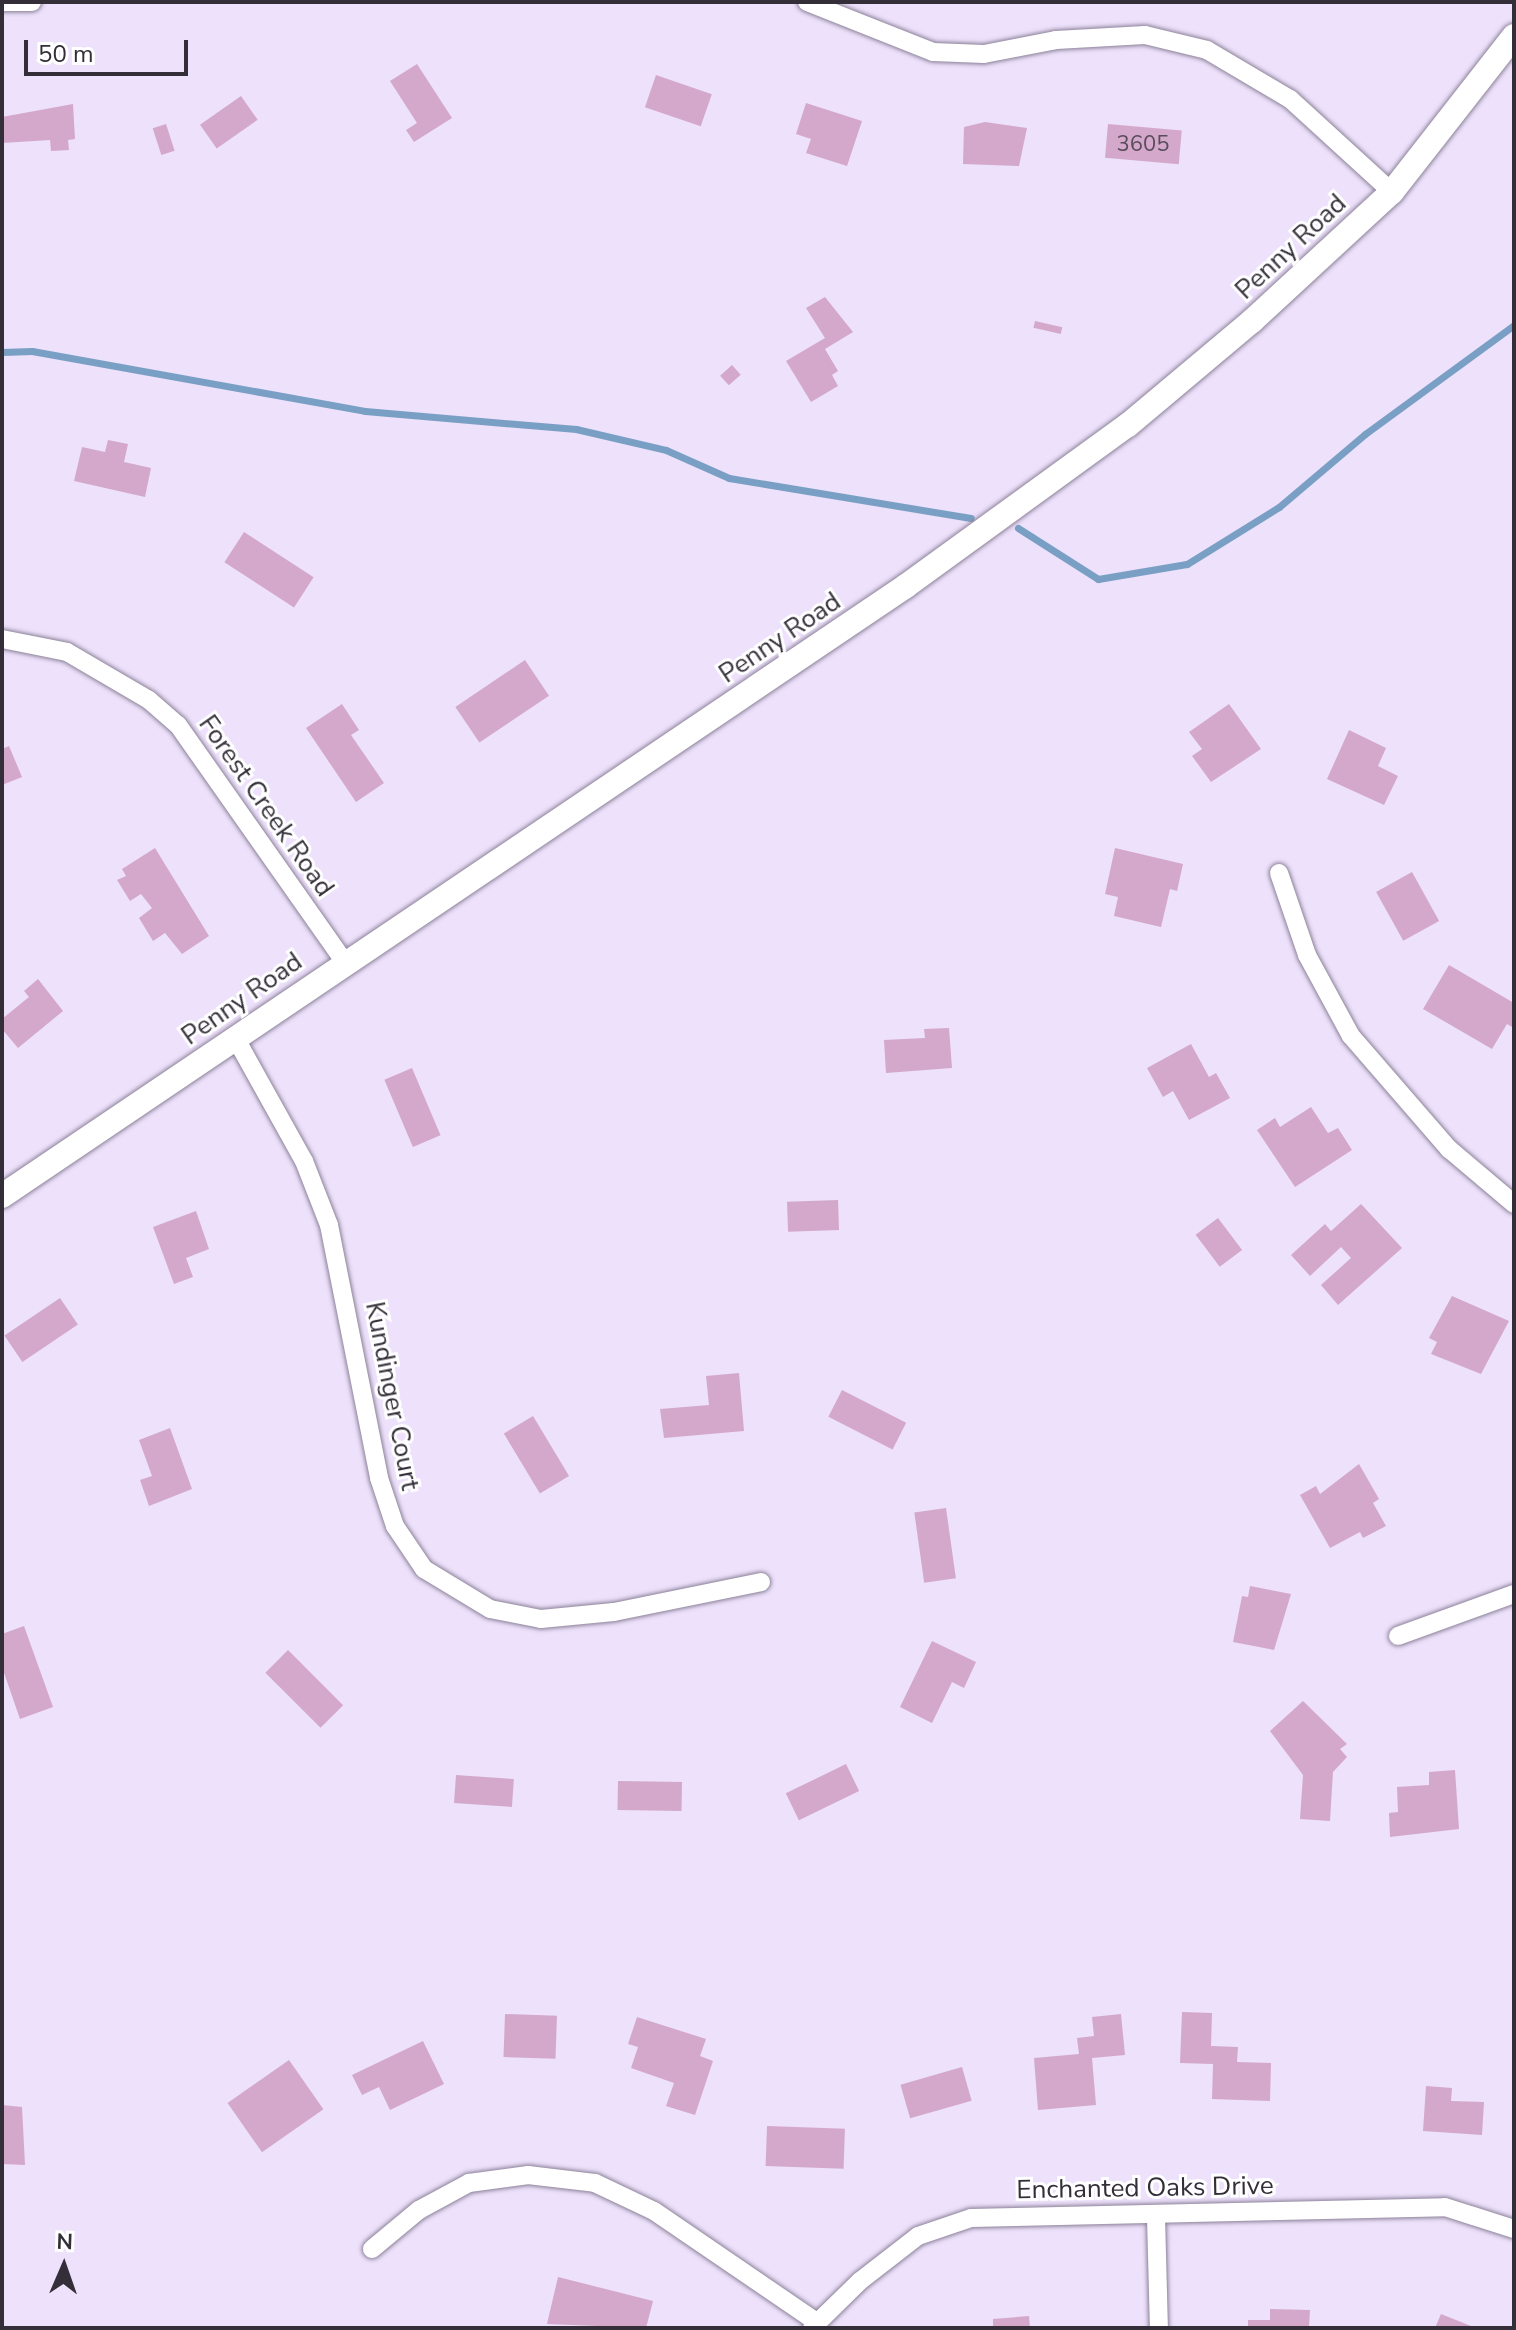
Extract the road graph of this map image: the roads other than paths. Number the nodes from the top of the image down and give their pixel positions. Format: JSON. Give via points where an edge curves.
{"nodes":[{"id":1,"x":2,"y":2,"type":"edge"},
{"id":2,"x":32,"y":2,"type":"edge"},
{"id":3,"x":807,"y":2,"type":"edge"},
{"id":4,"x":1514,"y":36,"type":"edge"},
{"id":5,"x":1392,"y":192,"type":"junction"},
{"id":6,"x":2,"y":639,"type":"edge"},
{"id":7,"x":1279,"y":873,"type":"dead end"},
{"id":8,"x":345,"y":963,"type":"junction"},
{"id":9,"x":236,"y":1039,"type":"junction"},
{"id":10,"x":2,"y":1196,"type":"edge"},
{"id":11,"x":1514,"y":1204,"type":"edge"},
{"id":12,"x":761,"y":1582,"type":"dead end"},
{"id":13,"x":1514,"y":1594,"type":"edge"},
{"id":14,"x":1398,"y":1636,"type":"dead end"},
{"id":15,"x":1156,"y":2217,"type":"junction"},
{"id":16,"x":1514,"y":2229,"type":"edge"},
{"id":17,"x":372,"y":2249,"type":"dead end"},
{"id":18,"x":813,"y":2324,"type":"edge"},
{"id":19,"x":1159,"y":2328,"type":"edge"}],
"edges":[{"from":1,"to":2,"type":"street"},
{"from":3,"to":5,"type":"street","via":[[933,52],[984,54],[1056,40],[1145,35],[1207,50],[1290,99]]},
{"from":4,"to":5,"type":"street","name":"Penny Road"},
{"from":5,"to":8,"type":"street","name":"Penny Road","via":[[1175,386],[995,523]]},
{"from":6,"to":8,"type":"street","name":"Forest Creek Road","via":[[67,652],[149,700],[178,725]]},
{"from":7,"to":11,"type":"street","via":[[1307,955],[1351,1036],[1449,1149]]},
{"from":8,"to":9,"type":"street","name":"Penny Road"},
{"from":9,"to":10,"type":"street","name":"Penny Road"},
{"from":9,"to":12,"type":"street","name":"Kundinger Court","via":[[304,1161],[329,1225],[379,1478],[395,1526],[424,1569],[490,1609],[541,1619],[614,1612]]},
{"from":13,"to":14,"type":"street"},
{"from":15,"to":16,"type":"street","name":"Enchanted Oaks Drive","via":[[1445,2207]]},
{"from":15,"to":18,"type":"street","name":"Enchanted Oaks Drive","via":[[971,2218],[918,2236]]},
{"from":15,"to":19,"type":"street"},
{"from":17,"to":18,"type":"street","via":[[419,2210],[469,2183],[528,2175],[595,2183],[654,2211]]}]}
